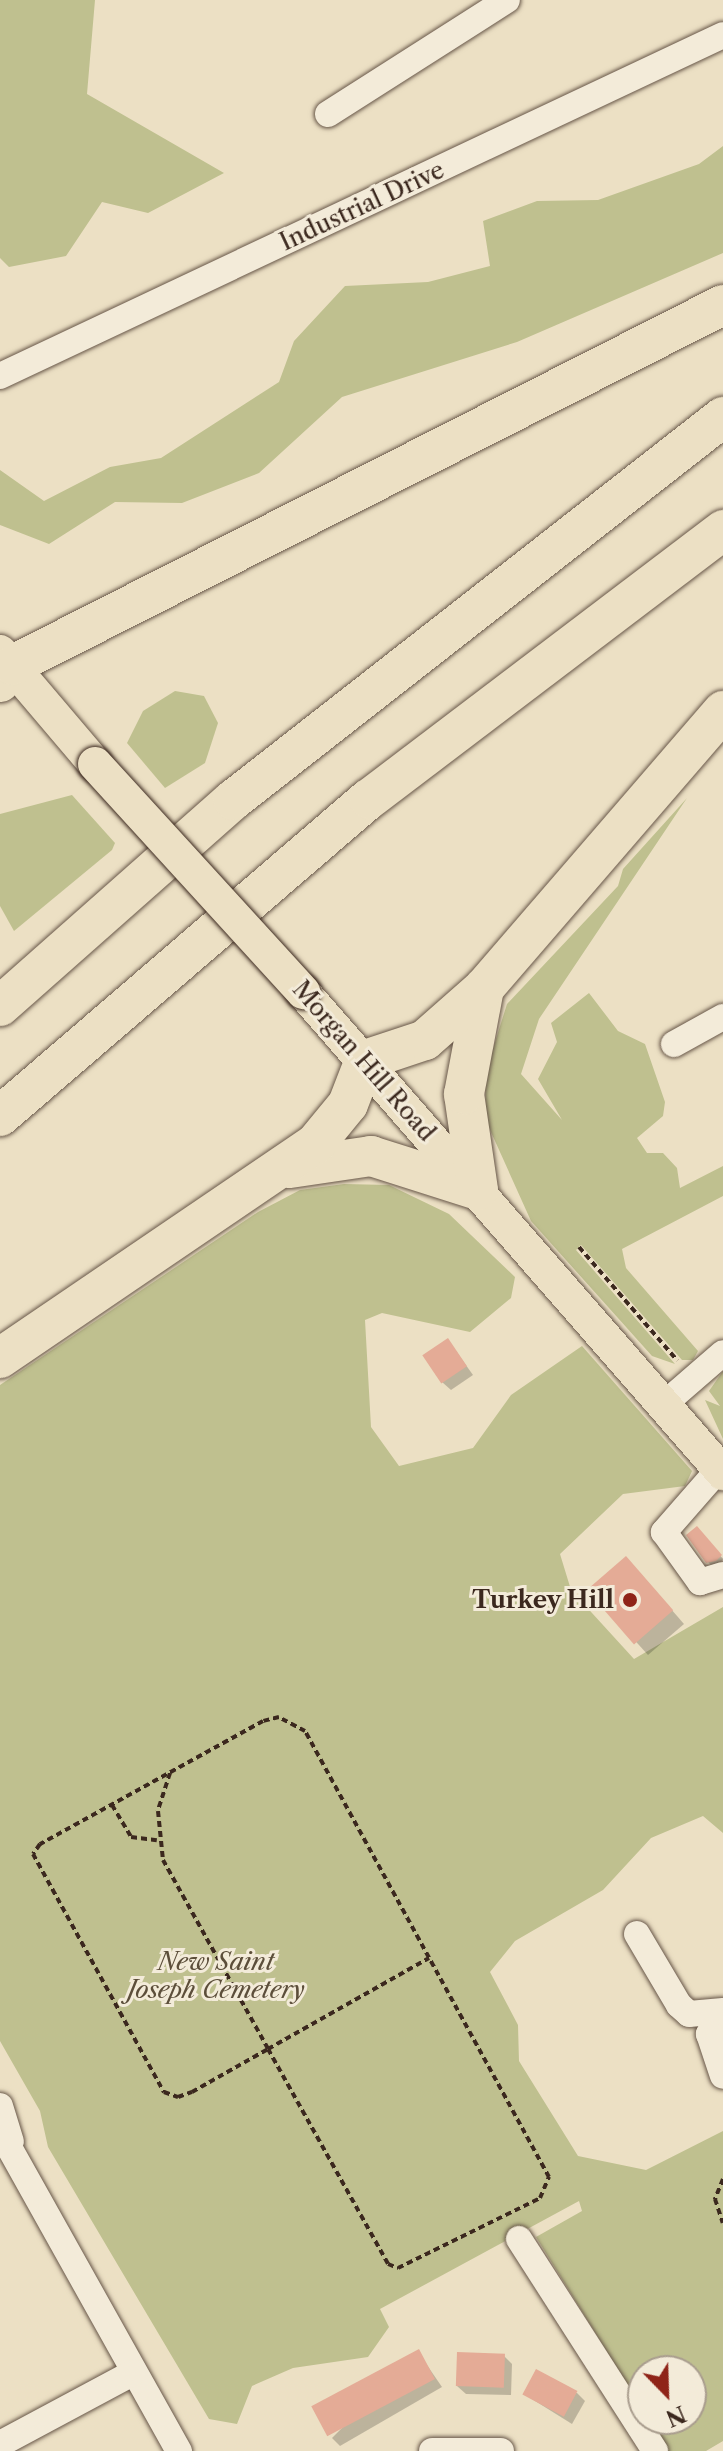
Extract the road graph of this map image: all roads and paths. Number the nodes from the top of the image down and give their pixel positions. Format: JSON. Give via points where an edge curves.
{"nodes":[{"id":1,"x":507,"y":0,"type":"edge"},
{"id":2,"x":723,"y":35,"type":"edge"},
{"id":3,"x":328,"y":114,"type":"dead end"},
{"id":4,"x":723,"y":305,"type":"edge"},
{"id":5,"x":0,"y":376,"type":"edge"},
{"id":6,"x":723,"y":417,"type":"edge"},
{"id":7,"x":723,"y":530,"type":"edge"},
{"id":8,"x":4,"y":666,"type":"edge"},
{"id":9,"x":723,"y":711,"type":"edge"},
{"id":10,"x":484,"y":988,"type":"junction"},
{"id":11,"x":0,"y":1006,"type":"edge"},
{"id":12,"x":723,"y":1017,"type":"edge"},
{"id":13,"x":674,"y":1044,"type":"dead end"},
{"id":14,"x":365,"y":1060,"type":"junction"},
{"id":15,"x":0,"y":1116,"type":"edge"},
{"id":16,"x":268,"y":1177,"type":"junction"},
{"id":17,"x":478,"y":1190,"type":"junction"},
{"id":18,"x":579,"y":1247,"type":"dead end"},
{"id":19,"x":723,"y":1353,"type":"edge"},
{"id":20,"x":0,"y":1358,"type":"edge"},
{"id":21,"x":690,"y":1379,"type":"junction"},
{"id":22,"x":663,"y":1405,"type":"junction"},
{"id":23,"x":721,"y":1471,"type":"edge"},
{"id":24,"x":723,"y":1575,"type":"edge"},
{"id":25,"x":170,"y":1773,"type":"junction"},
{"id":26,"x":112,"y":1805,"type":"junction"},
{"id":27,"x":157,"y":1840,"type":"junction"},
{"id":28,"x":637,"y":1934,"type":"dead end"},
{"id":29,"x":429,"y":1958,"type":"junction"},
{"id":30,"x":723,"y":2014,"type":"edge"},
{"id":31,"x":268,"y":2049,"type":"junction"},
{"id":32,"x":723,"y":2076,"type":"edge"},
{"id":33,"x":0,"y":2106,"type":"edge"},
{"id":34,"x":5,"y":2136,"type":"edge"},
{"id":35,"x":723,"y":2179,"type":"edge"},
{"id":36,"x":723,"y":2223,"type":"edge"},
{"id":37,"x":519,"y":2239,"type":"dead end"},
{"id":38,"x":134,"y":2372,"type":"junction"},
{"id":39,"x":0,"y":2444,"type":"edge"},
{"id":40,"x":179,"y":2451,"type":"edge"},
{"id":41,"x":432,"y":2451,"type":"edge"},
{"id":42,"x":501,"y":2451,"type":"edge"},
{"id":43,"x":655,"y":2451,"type":"edge"}],
"edges":[{"from":1,"to":3,"type":"street"},
{"from":2,"to":5,"type":"street","name":"Industrial Drive"},
{"from":4,"to":8,"type":"highway"},
{"from":6,"to":11,"type":"highway","via":[[318,731]]},
{"from":7,"to":15,"type":"highway","via":[[369,799]]},
{"from":8,"to":14,"type":"main road","name":"Morgan Hill Road","bridge":true},
{"from":9,"to":10,"type":"highway"},
{"from":10,"to":14,"type":"highway","via":[[425,1040]]},
{"from":10,"to":17,"type":"highway","via":[[464,1094]]},
{"from":12,"to":13,"type":"street"},
{"from":14,"to":16,"type":"highway","via":[[334,1125]]},
{"from":14,"to":17,"type":"main road","name":"Morgan Hill Road"},
{"from":16,"to":17,"type":"highway","via":[[364,1155]]},
{"from":16,"to":20,"type":"highway"},
{"from":17,"to":22,"type":"main road","name":"Morgan Hill Road"},
{"from":18,"to":21,"type":"path"},
{"from":19,"to":21,"type":"street"},
{"from":21,"to":22,"type":"street"},
{"from":22,"to":23,"type":"main road","name":"Morgan Hill Road"},
{"from":23,"to":24,"type":"street","via":[[664,1532],[700,1582]]},
{"from":25,"to":26,"type":"path"},
{"from":25,"to":27,"type":"path"},
{"from":25,"to":29,"type":"path","via":[[263,1721],[292,1722],[305,1731]]},
{"from":26,"to":27,"type":"path","via":[[131,1837]]},
{"from":26,"to":31,"type":"path","via":[[33,1854],[164,2092],[192,2092]]},
{"from":27,"to":31,"type":"path"},
{"from":28,"to":30,"type":"street","via":[[679,2005],[689,2014]]},
{"from":29,"to":31,"type":"path"},
{"from":29,"to":31,"type":"path","via":[[549,2177],[540,2198],[409,2266],[388,2264]]},
{"from":30,"to":32,"type":"street","via":[[709,2034]]},
{"from":33,"to":34,"type":"street"},
{"from":34,"to":38,"type":"street"},
{"from":35,"to":36,"type":"path","via":[[715,2199]]},
{"from":37,"to":43,"type":"street"},
{"from":38,"to":39,"type":"street"},
{"from":38,"to":40,"type":"street"},
{"from":41,"to":42,"type":"street"}]}
